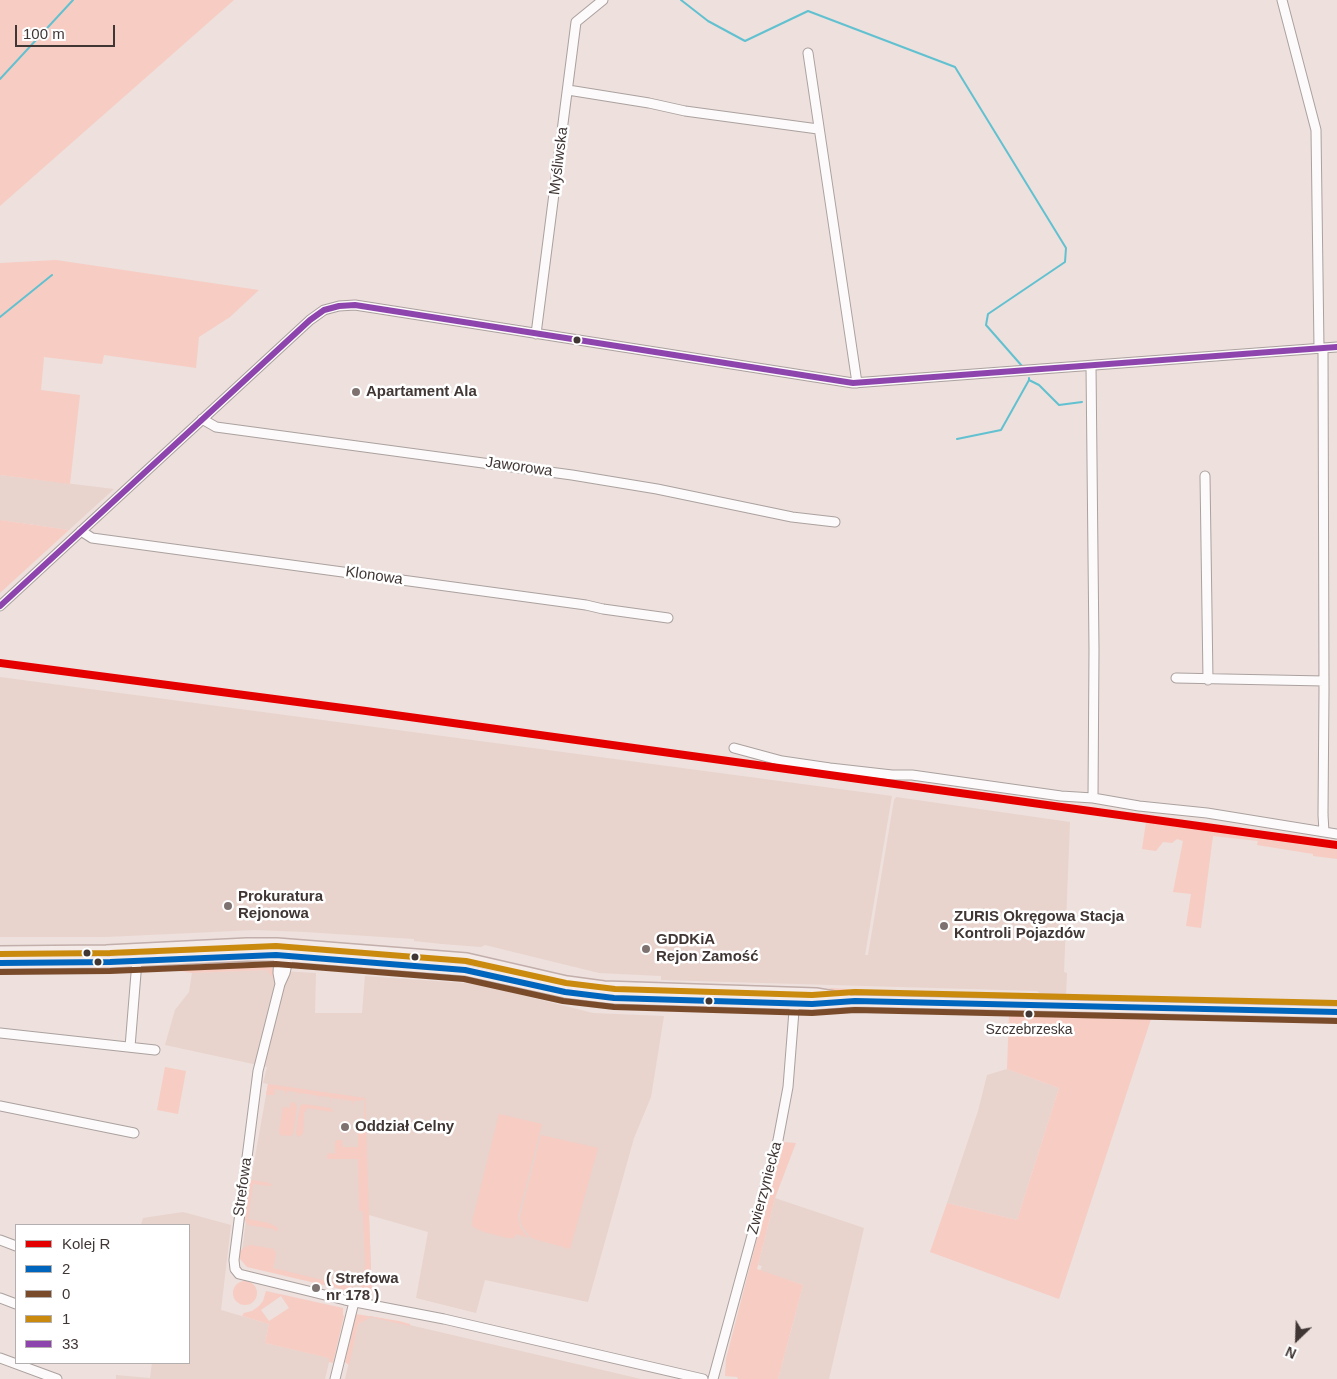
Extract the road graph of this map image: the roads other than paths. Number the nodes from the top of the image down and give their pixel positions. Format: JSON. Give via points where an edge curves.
{"nodes":[{"id":1,"x":603,"y":0,"type":"edge"},
{"id":2,"x":1282,"y":0,"type":"edge"},
{"id":3,"x":808,"y":53,"type":"dead end"},
{"id":4,"x":568,"y":90,"type":"junction"},
{"id":5,"x":818,"y":129,"type":"junction"},
{"id":6,"x":536,"y":334,"type":"junction"},
{"id":7,"x":1337,"y":347,"type":"edge"},
{"id":8,"x":1321,"y":348,"type":"junction"},
{"id":9,"x":1090,"y":366,"type":"junction"},
{"id":10,"x":857,"y":383,"type":"junction"},
{"id":11,"x":202,"y":419,"type":"junction"},
{"id":12,"x":1205,"y":476,"type":"dead end"},
{"id":13,"x":835,"y":522,"type":"dead end"},
{"id":14,"x":82,"y":531,"type":"junction"},
{"id":15,"x":0,"y":606,"type":"edge"},
{"id":16,"x":668,"y":618,"type":"dead end"},
{"id":17,"x":1176,"y":678,"type":"dead end"},
{"id":18,"x":1208,"y":680,"type":"junction"},
{"id":19,"x":1324,"y":681,"type":"junction"},
{"id":20,"x":734,"y":748,"type":"dead end"},
{"id":21,"x":1093,"y":798,"type":"junction"},
{"id":22,"x":1324,"y":832,"type":"junction"},
{"id":23,"x":1337,"y":834,"type":"edge"},
{"id":24,"x":0,"y":952,"type":"edge"},
{"id":25,"x":285,"y":952,"type":"junction"},
{"id":26,"x":137,"y":961,"type":"junction"},
{"id":27,"x":0,"y":963,"type":"edge"},
{"id":28,"x":795,"y":998,"type":"junction"},
{"id":29,"x":1337,"y":1012,"type":"edge"},
{"id":30,"x":0,"y":1033,"type":"edge"},
{"id":31,"x":130,"y":1047,"type":"junction"},
{"id":32,"x":156,"y":1050,"type":"dead end"},
{"id":33,"x":0,"y":1106,"type":"edge"},
{"id":34,"x":134,"y":1133,"type":"dead end"},
{"id":35,"x":0,"y":1240,"type":"edge"},
{"id":36,"x":15,"y":1246,"type":"edge"},
{"id":37,"x":0,"y":1298,"type":"edge"},
{"id":38,"x":354,"y":1302,"type":"junction"},
{"id":39,"x":15,"y":1304,"type":"edge"},
{"id":40,"x":0,"y":1358,"type":"edge"},
{"id":41,"x":15,"y":1364,"type":"edge"},
{"id":42,"x":16,"y":1364,"type":"edge"},
{"id":43,"x":57,"y":1379,"type":"edge"},
{"id":44,"x":335,"y":1379,"type":"edge"},
{"id":45,"x":703,"y":1379,"type":"edge"},
{"id":46,"x":713,"y":1379,"type":"edge"}],
"edges":[{"from":1,"to":4,"type":"street","name":"Myśliwska","via":[[576,22]]},
{"from":2,"to":8,"type":"street","via":[[1317,138]]},
{"from":3,"to":5,"type":"street"},
{"from":4,"to":5,"type":"street","via":[[685,111]]},
{"from":4,"to":6,"type":"street","name":"Myśliwska"},
{"from":5,"to":10,"type":"street"},
{"from":6,"to":10,"type":"street"},
{"from":6,"to":11,"type":"street","via":[[358,306],[336,306],[315,316]]},
{"from":7,"to":8,"type":"street"},
{"from":8,"to":9,"type":"street"},
{"from":8,"to":19,"type":"street"},
{"from":9,"to":10,"type":"street"},
{"from":9,"to":21,"type":"street"},
{"from":11,"to":13,"type":"street","name":"Jaworowa","via":[[216,427],[572,474],[657,488],[792,517]]},
{"from":11,"to":14,"type":"street"},
{"from":12,"to":18,"type":"street"},
{"from":14,"to":15,"type":"street"},
{"from":14,"to":16,"type":"street","name":"Klonowa","via":[[92,538]]},
{"from":17,"to":18,"type":"street"},
{"from":18,"to":19,"type":"street"},
{"from":19,"to":22,"type":"street"},
{"from":20,"to":21,"type":"street","via":[[782,761],[830,768]]},
{"from":21,"to":22,"type":"street"},
{"from":22,"to":23,"type":"street"},
{"from":24,"to":25,"type":"main road","via":[[116,951],[247,944]]},
{"from":25,"to":26,"type":"main road"},
{"from":25,"to":28,"type":"main road","via":[[467,959],[562,981],[604,987]]},
{"from":25,"to":38,"type":"street","name":"Strefowa","via":[[258,1071],[234,1266],[238,1274],[247,1277]]},
{"from":26,"to":27,"type":"main road"},
{"from":26,"to":31,"type":"street"},
{"from":28,"to":29,"type":"main road","via":[[836,996],[857,1001]]},
{"from":28,"to":46,"type":"street","name":"Zwierzyniecka","via":[[788,1087],[778,1140]]},
{"from":30,"to":31,"type":"street"},
{"from":31,"to":32,"type":"street"},
{"from":33,"to":34,"type":"street"},
{"from":35,"to":36,"type":"street"},
{"from":37,"to":39,"type":"street"},
{"from":38,"to":44,"type":"street"},
{"from":38,"to":45,"type":"street","name":"Strefowa","via":[[444,1318]]},
{"from":40,"to":41,"type":"street"},
{"from":42,"to":43,"type":"street"}]}
